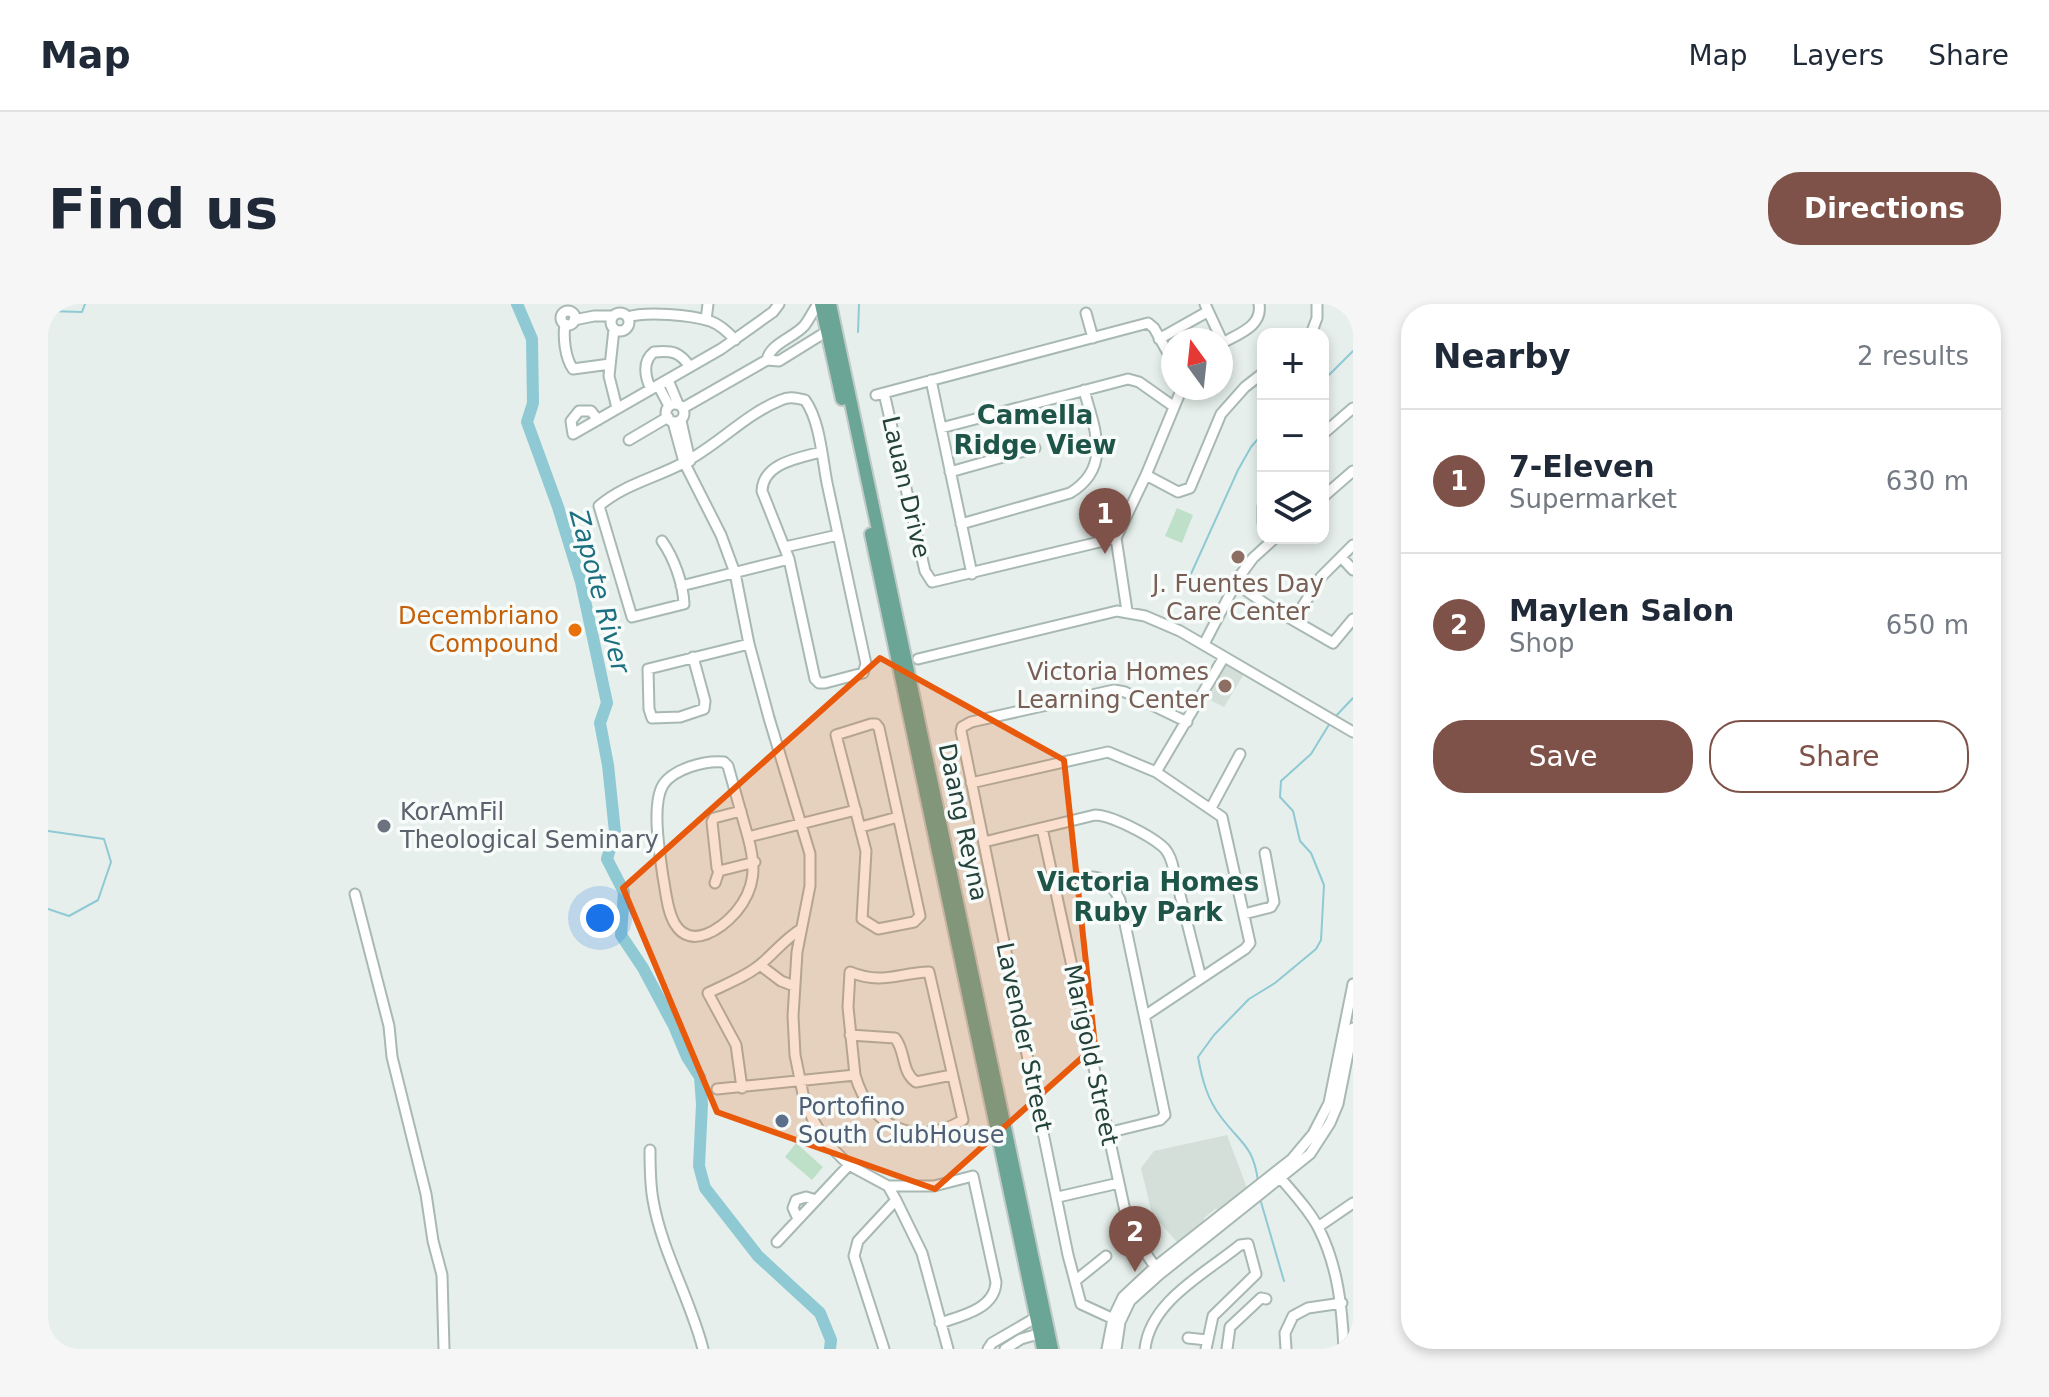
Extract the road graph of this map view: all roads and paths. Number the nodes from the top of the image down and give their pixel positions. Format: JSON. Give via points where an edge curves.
{"nodes":[{"id":1,"x":558,"y":304,"type":"edge"},
{"id":2,"x":708,"y":304,"type":"edge"},
{"id":3,"x":779,"y":304,"type":"edge"},
{"id":4,"x":819,"y":304,"type":"edge"},
{"id":5,"x":830,"y":304,"type":"edge"},
{"id":6,"x":1259,"y":304,"type":"edge"},
{"id":7,"x":1317,"y":304,"type":"edge"},
{"id":8,"x":1206,"y":308,"type":"edge"},
{"id":9,"x":613,"y":311,"type":"edge"},
{"id":10,"x":1086,"y":313,"type":"dead end"},
{"id":11,"x":628,"y":317,"type":"junction"},
{"id":12,"x":567,"y":319,"type":"junction"},
{"id":13,"x":706,"y":320,"type":"junction"},
{"id":14,"x":1215,"y":328,"type":"edge"},
{"id":15,"x":1313,"y":328,"type":"edge"},
{"id":16,"x":614,"y":329,"type":"junction"},
{"id":17,"x":831,"y":329,"type":"junction"},
{"id":18,"x":1233,"y":337,"type":"edge"},
{"id":19,"x":1093,"y":338,"type":"junction"},
{"id":20,"x":1159,"y":339,"type":"junction"},
{"id":21,"x":735,"y":340,"type":"junction"},
{"id":22,"x":1161,"y":342,"type":"edge"},
{"id":23,"x":767,"y":360,"type":"junction"},
{"id":24,"x":610,"y":364,"type":"junction"},
{"id":25,"x":690,"y":367,"type":"junction"},
{"id":26,"x":1257,"y":378,"type":"edge"},
{"id":27,"x":668,"y":380,"type":"junction"},
{"id":28,"x":931,"y":380,"type":"junction"},
{"id":29,"x":654,"y":387,"type":"junction"},
{"id":30,"x":1084,"y":390,"type":"junction"},
{"id":31,"x":1176,"y":400,"type":"edge"},
{"id":32,"x":1173,"y":406,"type":"junction"},
{"id":33,"x":617,"y":408,"type":"junction"},
{"id":34,"x":1353,"y":408,"type":"edge"},
{"id":35,"x":675,"y":413,"type":"junction"},
{"id":36,"x":598,"y":420,"type":"dead end"},
{"id":37,"x":941,"y":428,"type":"junction"},
{"id":38,"x":1329,"y":429,"type":"edge"},
{"id":39,"x":629,"y":440,"type":"dead end"},
{"id":40,"x":1035,"y":448,"type":"dead end"},
{"id":41,"x":821,"y":452,"type":"junction"},
{"id":42,"x":688,"y":463,"type":"junction"},
{"id":43,"x":1353,"y":471,"type":"edge"},
{"id":44,"x":950,"y":472,"type":"junction"},
{"id":45,"x":1146,"y":475,"type":"junction"},
{"id":46,"x":1329,"y":492,"type":"edge"},
{"id":47,"x":961,"y":524,"type":"junction"},
{"id":48,"x":838,"y":535,"type":"junction"},
{"id":49,"x":1116,"y":538,"type":"junction"},
{"id":50,"x":662,"y":541,"type":"dead end"},
{"id":51,"x":1267,"y":544,"type":"edge"},
{"id":52,"x":1353,"y":545,"type":"edge"},
{"id":53,"x":785,"y":547,"type":"junction"},
{"id":54,"x":1341,"y":557,"type":"junction"},
{"id":55,"x":789,"y":559,"type":"junction"},
{"id":56,"x":1353,"y":570,"type":"edge"},
{"id":57,"x":735,"y":573,"type":"junction"},
{"id":58,"x":972,"y":574,"type":"junction"},
{"id":59,"x":1235,"y":583,"type":"junction"},
{"id":60,"x":681,"y":586,"type":"junction"},
{"id":61,"x":1127,"y":611,"type":"junction"},
{"id":62,"x":1353,"y":619,"type":"edge"},
{"id":63,"x":1294,"y":620,"type":"junction"},
{"id":64,"x":749,"y":644,"type":"junction"},
{"id":65,"x":1204,"y":644,"type":"junction"},
{"id":66,"x":693,"y":657,"type":"junction"},
{"id":67,"x":1224,"y":657,"type":"junction"},
{"id":68,"x":908,"y":664,"type":"junction"},
{"id":69,"x":1187,"y":722,"type":"junction"},
{"id":70,"x":1353,"y":732,"type":"edge"},
{"id":71,"x":1240,"y":754,"type":"dead end"},
{"id":72,"x":1156,"y":772,"type":"junction"},
{"id":73,"x":971,"y":783,"type":"junction"},
{"id":74,"x":1211,"y":808,"type":"junction"},
{"id":75,"x":856,"y":810,"type":"junction"},
{"id":76,"x":741,"y":811,"type":"junction"},
{"id":77,"x":898,"y":817,"type":"junction"},
{"id":78,"x":802,"y":823,"type":"junction"},
{"id":79,"x":861,"y":827,"type":"junction"},
{"id":80,"x":1042,"y":828,"type":"junction"},
{"id":81,"x":748,"y":837,"type":"junction"},
{"id":82,"x":984,"y":842,"type":"junction"},
{"id":83,"x":1265,"y":853,"type":"dead end"},
{"id":84,"x":755,"y":862,"type":"junction"},
{"id":85,"x":719,"y":871,"type":"junction"},
{"id":86,"x":715,"y":883,"type":"dead end"},
{"id":87,"x":1055,"y":887,"type":"junction"},
{"id":88,"x":355,"y":894,"type":"dead end"},
{"id":89,"x":1244,"y":914,"type":"junction"},
{"id":90,"x":801,"y":929,"type":"junction"},
{"id":91,"x":760,"y":965,"type":"junction"},
{"id":92,"x":1201,"y":978,"type":"junction"},
{"id":93,"x":1353,"y":984,"type":"edge"},
{"id":94,"x":794,"y":986,"type":"junction"},
{"id":95,"x":1146,"y":1015,"type":"junction"},
{"id":96,"x":1353,"y":1028,"type":"edge"},
{"id":97,"x":850,"y":1035,"type":"junction"},
{"id":98,"x":855,"y":1075,"type":"junction"},
{"id":99,"x":952,"y":1075,"type":"junction"},
{"id":100,"x":800,"y":1082,"type":"junction"},
{"id":101,"x":775,"y":1085,"type":"junction"},
{"id":102,"x":742,"y":1088,"type":"junction"},
{"id":103,"x":1107,"y":1133,"type":"junction"},
{"id":104,"x":650,"y":1150,"type":"dead end"},
{"id":105,"x":849,"y":1165,"type":"junction"},
{"id":106,"x":1278,"y":1176,"type":"junction"},
{"id":107,"x":1119,"y":1183,"type":"junction"},
{"id":108,"x":888,"y":1186,"type":"junction"},
{"id":109,"x":1058,"y":1197,"type":"junction"},
{"id":110,"x":896,"y":1200,"type":"junction"},
{"id":111,"x":1353,"y":1203,"type":"edge"},
{"id":112,"x":1318,"y":1227,"type":"junction"},
{"id":113,"x":777,"y":1242,"type":"dead end"},
{"id":114,"x":1106,"y":1256,"type":"dead end"},
{"id":115,"x":1157,"y":1271,"type":"junction"},
{"id":116,"x":1075,"y":1281,"type":"junction"},
{"id":117,"x":1266,"y":1299,"type":"dead end"},
{"id":118,"x":1342,"y":1303,"type":"junction"},
{"id":119,"x":1035,"y":1317,"type":"junction"},
{"id":120,"x":1116,"y":1320,"type":"junction"},
{"id":121,"x":940,"y":1323,"type":"junction"},
{"id":122,"x":1039,"y":1334,"type":"junction"},
{"id":123,"x":1005,"y":1335,"type":"junction"},
{"id":124,"x":1188,"y":1338,"type":"dead end"},
{"id":125,"x":1207,"y":1344,"type":"edge"},
{"id":126,"x":1008,"y":1347,"type":"edge"},
{"id":127,"x":444,"y":1349,"type":"edge"},
{"id":128,"x":703,"y":1349,"type":"edge"},
{"id":129,"x":884,"y":1349,"type":"edge"},
{"id":130,"x":948,"y":1349,"type":"edge"},
{"id":131,"x":988,"y":1349,"type":"edge"},
{"id":132,"x":1043,"y":1349,"type":"edge"},
{"id":133,"x":1052,"y":1349,"type":"edge"},
{"id":134,"x":1107,"y":1349,"type":"edge"},
{"id":135,"x":1116,"y":1349,"type":"edge"},
{"id":136,"x":1145,"y":1349,"type":"edge"},
{"id":137,"x":1227,"y":1349,"type":"edge"},
{"id":138,"x":1286,"y":1349,"type":"edge"},
{"id":139,"x":1344,"y":1349,"type":"edge"}],
"edges":[{"from":1,"to":12,"type":"street"},
{"from":2,"to":13,"type":"street"},
{"from":3,"to":21,"type":"street"},
{"from":4,"to":17,"type":"main road","name":"Daang Reyna"},
{"from":4,"to":23,"type":"street","via":[[806,324],[772,349]]},
{"from":5,"to":17,"type":"main road","name":"Daang Reyna"},
{"from":6,"to":18,"type":"street","via":[[1256,323]]},
{"from":7,"to":15,"type":"street"},
{"from":8,"to":14,"type":"street"},
{"from":8,"to":20,"type":"street"},
{"from":9,"to":11,"type":"street"},
{"from":9,"to":12,"type":"street"},
{"from":9,"to":16,"type":"street"},
{"from":10,"to":19,"type":"street"},
{"from":11,"to":13,"type":"street"},
{"from":11,"to":16,"type":"street","via":[[624,329]]},
{"from":12,"to":24,"type":"street","via":[[563,332],[573,369]]},
{"from":13,"to":21,"type":"street"},
{"from":16,"to":24,"type":"street"},
{"from":17,"to":23,"type":"street","via":[[779,361]]},
{"from":17,"to":68,"type":"main road","name":"Daang Reyna"},
{"from":19,"to":20,"type":"street","name":"Lauan Drive","via":[[1148,323]]},
{"from":19,"to":28,"type":"street","name":"Lauan Drive"},
{"from":20,"to":22,"type":"street"},
{"from":21,"to":25,"type":"street"},
{"from":23,"to":35,"type":"street"},
{"from":24,"to":33,"type":"street"},
{"from":25,"to":27,"type":"street"},
{"from":25,"to":29,"type":"street","via":[[682,355],[654,352],[647,358],[645,374]]},
{"from":26,"to":45,"type":"street","via":[[1221,414],[1190,488],[1178,492]]},
{"from":27,"to":29,"type":"street"},
{"from":27,"to":35,"type":"street","via":[[676,394]]},
{"from":28,"to":37,"type":"street"},
{"from":28,"to":58,"type":"street","name":"Lauan Drive","via":[[880,394],[927,577],[938,582]]},
{"from":29,"to":33,"type":"street"},
{"from":29,"to":35,"type":"street"},
{"from":30,"to":32,"type":"street","via":[[1134,379]]},
{"from":30,"to":37,"type":"street"},
{"from":30,"to":47,"type":"street","via":[[1099,452],[1078,488]]},
{"from":31,"to":32,"type":"street"},
{"from":32,"to":45,"type":"street"},
{"from":33,"to":36,"type":"street"},
{"from":34,"to":38,"type":"street"},
{"from":35,"to":39,"type":"street"},
{"from":35,"to":42,"type":"street"},
{"from":37,"to":44,"type":"street"},
{"from":40,"to":44,"type":"street"},
{"from":41,"to":42,"type":"street","via":[[809,405],[785,398],[742,421]]},
{"from":41,"to":48,"type":"street"},
{"from":41,"to":53,"type":"street","via":[[785,461],[762,485]]},
{"from":42,"to":57,"type":"street"},
{"from":42,"to":60,"type":"street","via":[[637,483],[599,506],[632,617],[684,604]]},
{"from":43,"to":46,"type":"street"},
{"from":44,"to":47,"type":"street"},
{"from":45,"to":49,"type":"street"},
{"from":47,"to":58,"type":"street"},
{"from":48,"to":53,"type":"street"},
{"from":48,"to":55,"type":"street","via":[[866,664],[863,673],[825,683],[815,679]]},
{"from":49,"to":58,"type":"street","name":"Lauan Drive"},
{"from":49,"to":61,"type":"street"},
{"from":50,"to":60,"type":"street"},
{"from":51,"to":59,"type":"street"},
{"from":52,"to":54,"type":"street"},
{"from":53,"to":55,"type":"street"},
{"from":54,"to":56,"type":"street"},
{"from":54,"to":63,"type":"street","via":[[1321,577]]},
{"from":55,"to":57,"type":"street"},
{"from":57,"to":60,"type":"street"},
{"from":57,"to":64,"type":"street"},
{"from":59,"to":63,"type":"street"},
{"from":59,"to":65,"type":"street"},
{"from":61,"to":65,"type":"street"},
{"from":61,"to":68,"type":"street"},
{"from":62,"to":63,"type":"street","via":[[1333,643]]},
{"from":64,"to":66,"type":"street"},
{"from":64,"to":78,"type":"street"},
{"from":65,"to":67,"type":"street"},
{"from":66,"to":66,"type":"street","via":[[648,669],[650,722],[704,709]]},
{"from":67,"to":69,"type":"street"},
{"from":67,"to":70,"type":"street"},
{"from":68,"to":119,"type":"main road","name":"Daang Reyna"},
{"from":69,"to":72,"type":"street"},
{"from":69,"to":73,"type":"street","name":"Lavender Street","via":[[1114,690],[971,722],[962,727],[961,737]]},
{"from":71,"to":74,"type":"street"},
{"from":72,"to":73,"type":"street","via":[[1108,752]]},
{"from":72,"to":74,"type":"street"},
{"from":73,"to":82,"type":"street","name":"Lavender Street"},
{"from":74,"to":89,"type":"street","via":[[1224,821]]},
{"from":75,"to":77,"type":"street","via":[[836,735],[876,724]]},
{"from":75,"to":78,"type":"street"},
{"from":75,"to":79,"type":"street"},
{"from":76,"to":81,"type":"street"},
{"from":76,"to":84,"type":"street","via":[[724,762],[685,769],[658,783],[660,858],[674,923],[685,934],[705,935],[730,919],[754,880]]},
{"from":76,"to":85,"type":"street","via":[[712,822]]},
{"from":77,"to":79,"type":"street"},
{"from":77,"to":79,"type":"street","via":[[920,916],[914,922],[878,929],[862,919],[866,869]]},
{"from":78,"to":81,"type":"street"},
{"from":78,"to":90,"type":"street","via":[[811,868]]},
{"from":80,"to":82,"type":"street"},
{"from":80,"to":87,"type":"street","name":"Marigold Street"},
{"from":80,"to":92,"type":"street","via":[[1102,815],[1161,845],[1172,863]]},
{"from":81,"to":84,"type":"street"},
{"from":82,"to":109,"type":"street","name":"Lavender Street"},
{"from":83,"to":89,"type":"street","via":[[1274,902]]},
{"from":84,"to":85,"type":"street"},
{"from":85,"to":86,"type":"street"},
{"from":87,"to":95,"type":"street","via":[[1093,876],[1115,890]]},
{"from":87,"to":103,"type":"street","name":"Marigold Street"},
{"from":88,"to":127,"type":"street","via":[[442,1275]]},
{"from":89,"to":92,"type":"street","via":[[1250,943]]},
{"from":90,"to":91,"type":"street"},
{"from":90,"to":94,"type":"street"},
{"from":91,"to":94,"type":"street"},
{"from":91,"to":102,"type":"street","via":[[708,993],[736,1045]]},
{"from":92,"to":95,"type":"street"},
{"from":93,"to":106,"type":"street","via":[[1329,1103],[1304,1148]]},
{"from":94,"to":100,"type":"street","via":[[793,1040]]},
{"from":95,"to":103,"type":"street","via":[[1165,1115]]},
{"from":96,"to":106,"type":"street","via":[[1330,1123],[1310,1154]]},
{"from":97,"to":98,"type":"street"},
{"from":97,"to":99,"type":"street","via":[[895,1038],[908,1075],[916,1082]]},
{"from":97,"to":99,"type":"street","via":[[850,972],[886,980],[929,972]]},
{"from":98,"to":99,"type":"street","via":[[863,1098],[881,1118],[893,1127],[922,1133],[963,1120]]},
{"from":98,"to":100,"type":"street"},
{"from":100,"to":101,"type":"street"},
{"from":100,"to":105,"type":"street","via":[[819,1132]]},
{"from":101,"to":102,"type":"street"},
{"from":101,"to":102,"type":"street","via":[[772,1091],[719,1095],[717,1089]]},
{"from":103,"to":107,"type":"street","name":"Marigold Street"},
{"from":104,"to":128,"type":"street","via":[[652,1199]]},
{"from":105,"to":108,"type":"street"},
{"from":105,"to":113,"type":"street"},
{"from":106,"to":112,"type":"street"},
{"from":106,"to":115,"type":"street"},
{"from":107,"to":109,"type":"street"},
{"from":107,"to":115,"type":"street","name":"Marigold Street","via":[[1130,1228]]},
{"from":108,"to":110,"type":"street"},
{"from":108,"to":121,"type":"street","via":[[934,1186],[973,1176],[996,1292],[969,1313]]},
{"from":109,"to":116,"type":"street","name":"Lavender Street"},
{"from":110,"to":121,"type":"street","via":[[922,1253]]},
{"from":110,"to":129,"type":"street","via":[[855,1248],[856,1266]]},
{"from":111,"to":112,"type":"street"},
{"from":112,"to":118,"type":"street"},
{"from":114,"to":116,"type":"street"},
{"from":115,"to":120,"type":"street","via":[[1123,1297]]},
{"from":116,"to":120,"type":"street","name":"Lavender Street","via":[[1081,1304]]},
{"from":117,"to":137,"type":"street","via":[[1230,1327]]},
{"from":118,"to":138,"type":"street","via":[[1293,1316],[1285,1333]]},
{"from":118,"to":139,"type":"street"},
{"from":119,"to":122,"type":"main road","name":"Daang Reyna"},
{"from":119,"to":122,"type":"street"},
{"from":119,"to":123,"type":"street"},
{"from":120,"to":134,"type":"street"},
{"from":120,"to":135,"type":"street"},
{"from":121,"to":130,"type":"street"},
{"from":122,"to":126,"type":"street"},
{"from":122,"to":132,"type":"main road","name":"Daang Reyna"},
{"from":122,"to":133,"type":"main road","name":"Daang Reyna"},
{"from":123,"to":126,"type":"street"},
{"from":123,"to":131,"type":"street"},
{"from":124,"to":125,"type":"street"},
{"from":125,"to":136,"type":"street","via":[[1216,1311],[1256,1274],[1246,1243],[1166,1305],[1153,1320]]}]}
